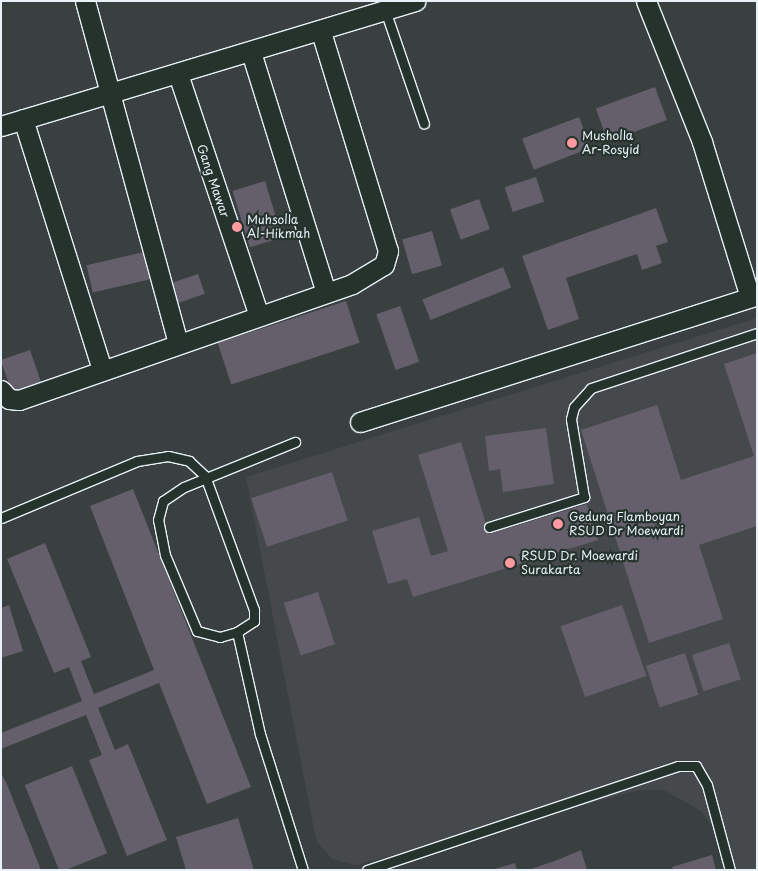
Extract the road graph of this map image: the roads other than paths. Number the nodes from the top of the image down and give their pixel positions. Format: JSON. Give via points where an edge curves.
{"nodes":[{"id":1,"x":85,"y":1,"type":"edge"},
{"id":2,"x":416,"y":1,"type":"edge"},
{"id":3,"x":646,"y":1,"type":"edge"},
{"id":4,"x":385,"y":10,"type":"junction"},
{"id":5,"x":321,"y":32,"type":"junction"},
{"id":6,"x":251,"y":52,"type":"junction"},
{"id":7,"x":178,"y":74,"type":"junction"},
{"id":8,"x":108,"y":94,"type":"junction"},
{"id":9,"x":23,"y":119,"type":"junction"},
{"id":10,"x":424,"y":124,"type":"dead end"},
{"id":11,"x":1,"y":126,"type":"edge"},
{"id":12,"x":326,"y":292,"type":"junction"},
{"id":13,"x":753,"y":296,"type":"edge"},
{"id":14,"x":259,"y":316,"type":"junction"},
{"id":15,"x":757,"y":333,"type":"edge"},
{"id":16,"x":178,"y":343,"type":"junction"},
{"id":17,"x":102,"y":369,"type":"junction"},
{"id":18,"x":1,"y":390,"type":"edge"},
{"id":19,"x":360,"y":422,"type":"dead end"},
{"id":20,"x":295,"y":442,"type":"dead end"},
{"id":21,"x":205,"y":476,"type":"junction"},
{"id":22,"x":1,"y":518,"type":"edge"},
{"id":23,"x":489,"y":527,"type":"dead end"},
{"id":24,"x":238,"y":632,"type":"junction"},
{"id":25,"x":303,"y":870,"type":"edge"},
{"id":26,"x":367,"y":870,"type":"edge"},
{"id":27,"x":730,"y":870,"type":"edge"}],
"edges":[{"from":1,"to":8,"type":"street"},
{"from":2,"to":4,"type":"street"},
{"from":3,"to":13,"type":"street","via":[[702,142]]},
{"from":4,"to":5,"type":"street"},
{"from":4,"to":10,"type":"lane"},
{"from":5,"to":6,"type":"street"},
{"from":5,"to":12,"type":"street","via":[[388,251],[384,265],[372,273]]},
{"from":6,"to":7,"type":"street"},
{"from":6,"to":12,"type":"street"},
{"from":7,"to":8,"type":"street"},
{"from":7,"to":14,"type":"street","name":"Gang Mawar"},
{"from":8,"to":9,"type":"street"},
{"from":8,"to":16,"type":"street"},
{"from":9,"to":11,"type":"street"},
{"from":9,"to":17,"type":"street"},
{"from":12,"to":14,"type":"street"},
{"from":13,"to":19,"type":"street"},
{"from":14,"to":16,"type":"street"},
{"from":15,"to":23,"type":"lane","via":[[591,388],[574,407],[571,419],[584,497]]},
{"from":16,"to":17,"type":"street"},
{"from":17,"to":18,"type":"street","via":[[19,400],[9,399]]},
{"from":20,"to":21,"type":"lane"},
{"from":21,"to":22,"type":"lane","via":[[189,461],[168,456],[137,462]]},
{"from":21,"to":24,"type":"lane","via":[[254,610],[254,621]]},
{"from":21,"to":24,"type":"lane","via":[[163,501],[158,520],[165,554],[197,631],[220,637]]},
{"from":24,"to":25,"type":"lane","via":[[260,734]]},
{"from":26,"to":27,"type":"lane","via":[[678,766],[696,766],[707,785]]}]}
